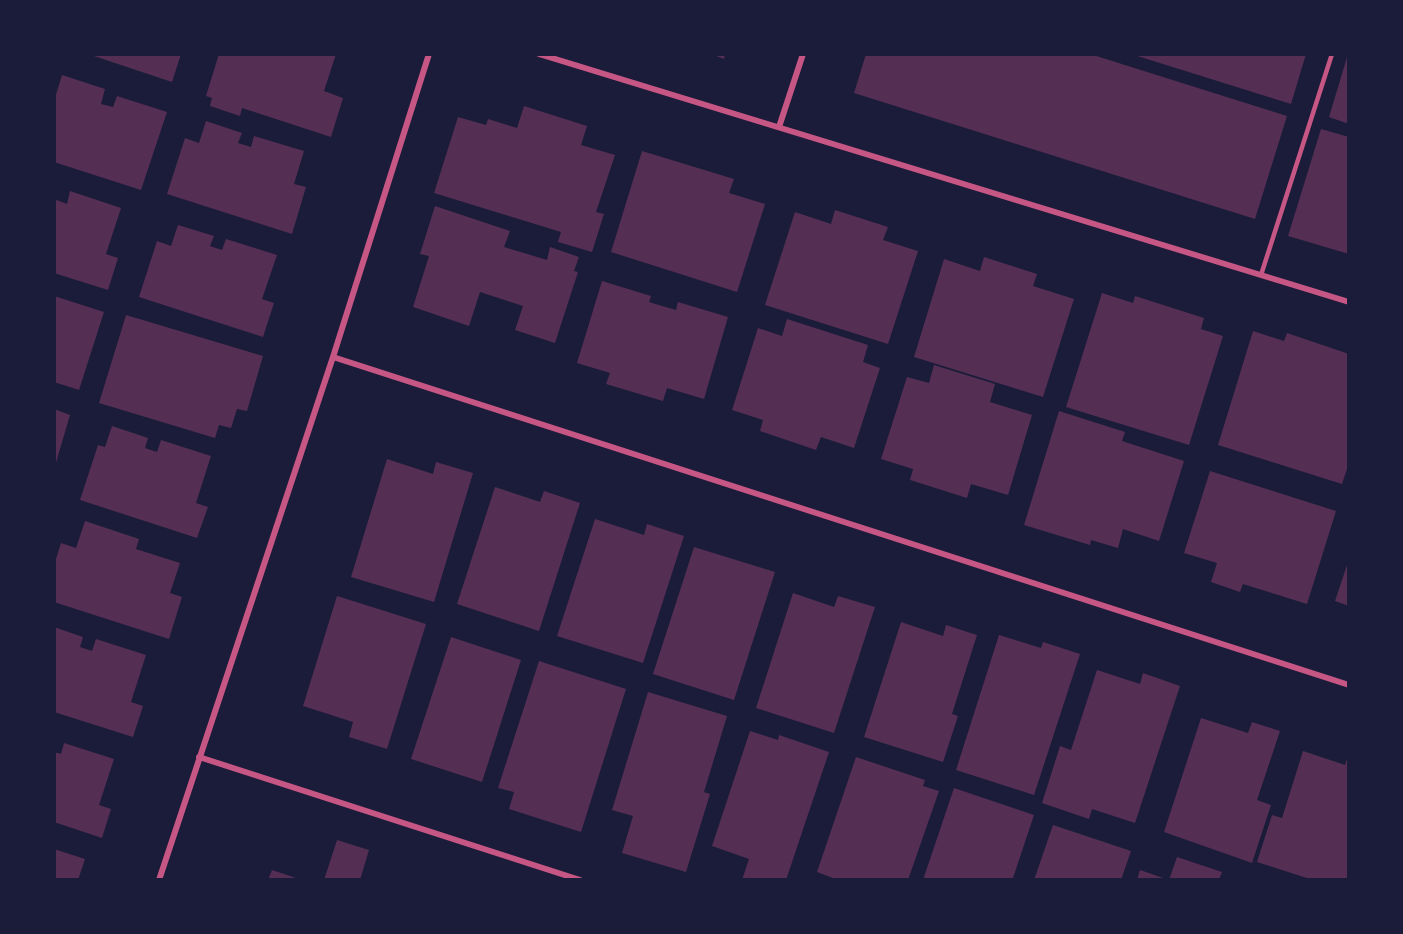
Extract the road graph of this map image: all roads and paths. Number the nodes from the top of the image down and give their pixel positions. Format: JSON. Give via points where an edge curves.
{"nodes":[{"id":1,"x":429,"y":54,"type":"edge"},
{"id":2,"x":539,"y":54,"type":"edge"},
{"id":3,"x":803,"y":54,"type":"edge"},
{"id":4,"x":1332,"y":54,"type":"edge"},
{"id":5,"x":779,"y":127,"type":"junction"},
{"id":6,"x":1261,"y":275,"type":"junction"},
{"id":7,"x":1349,"y":302,"type":"edge"},
{"id":8,"x":333,"y":357,"type":"junction"},
{"id":9,"x":1349,"y":685,"type":"edge"},
{"id":10,"x":199,"y":757,"type":"junction"},
{"id":11,"x":159,"y":880,"type":"edge"},
{"id":12,"x":580,"y":880,"type":"edge"}],
"edges":[{"from":1,"to":8,"type":"street"},
{"from":2,"to":5,"type":"street"},
{"from":3,"to":5,"type":"street"},
{"from":4,"to":6,"type":"lane"},
{"from":5,"to":6,"type":"street"},
{"from":6,"to":7,"type":"street"},
{"from":8,"to":9,"type":"street"},
{"from":8,"to":10,"type":"street"},
{"from":10,"to":11,"type":"street"},
{"from":10,"to":12,"type":"street"}]}
